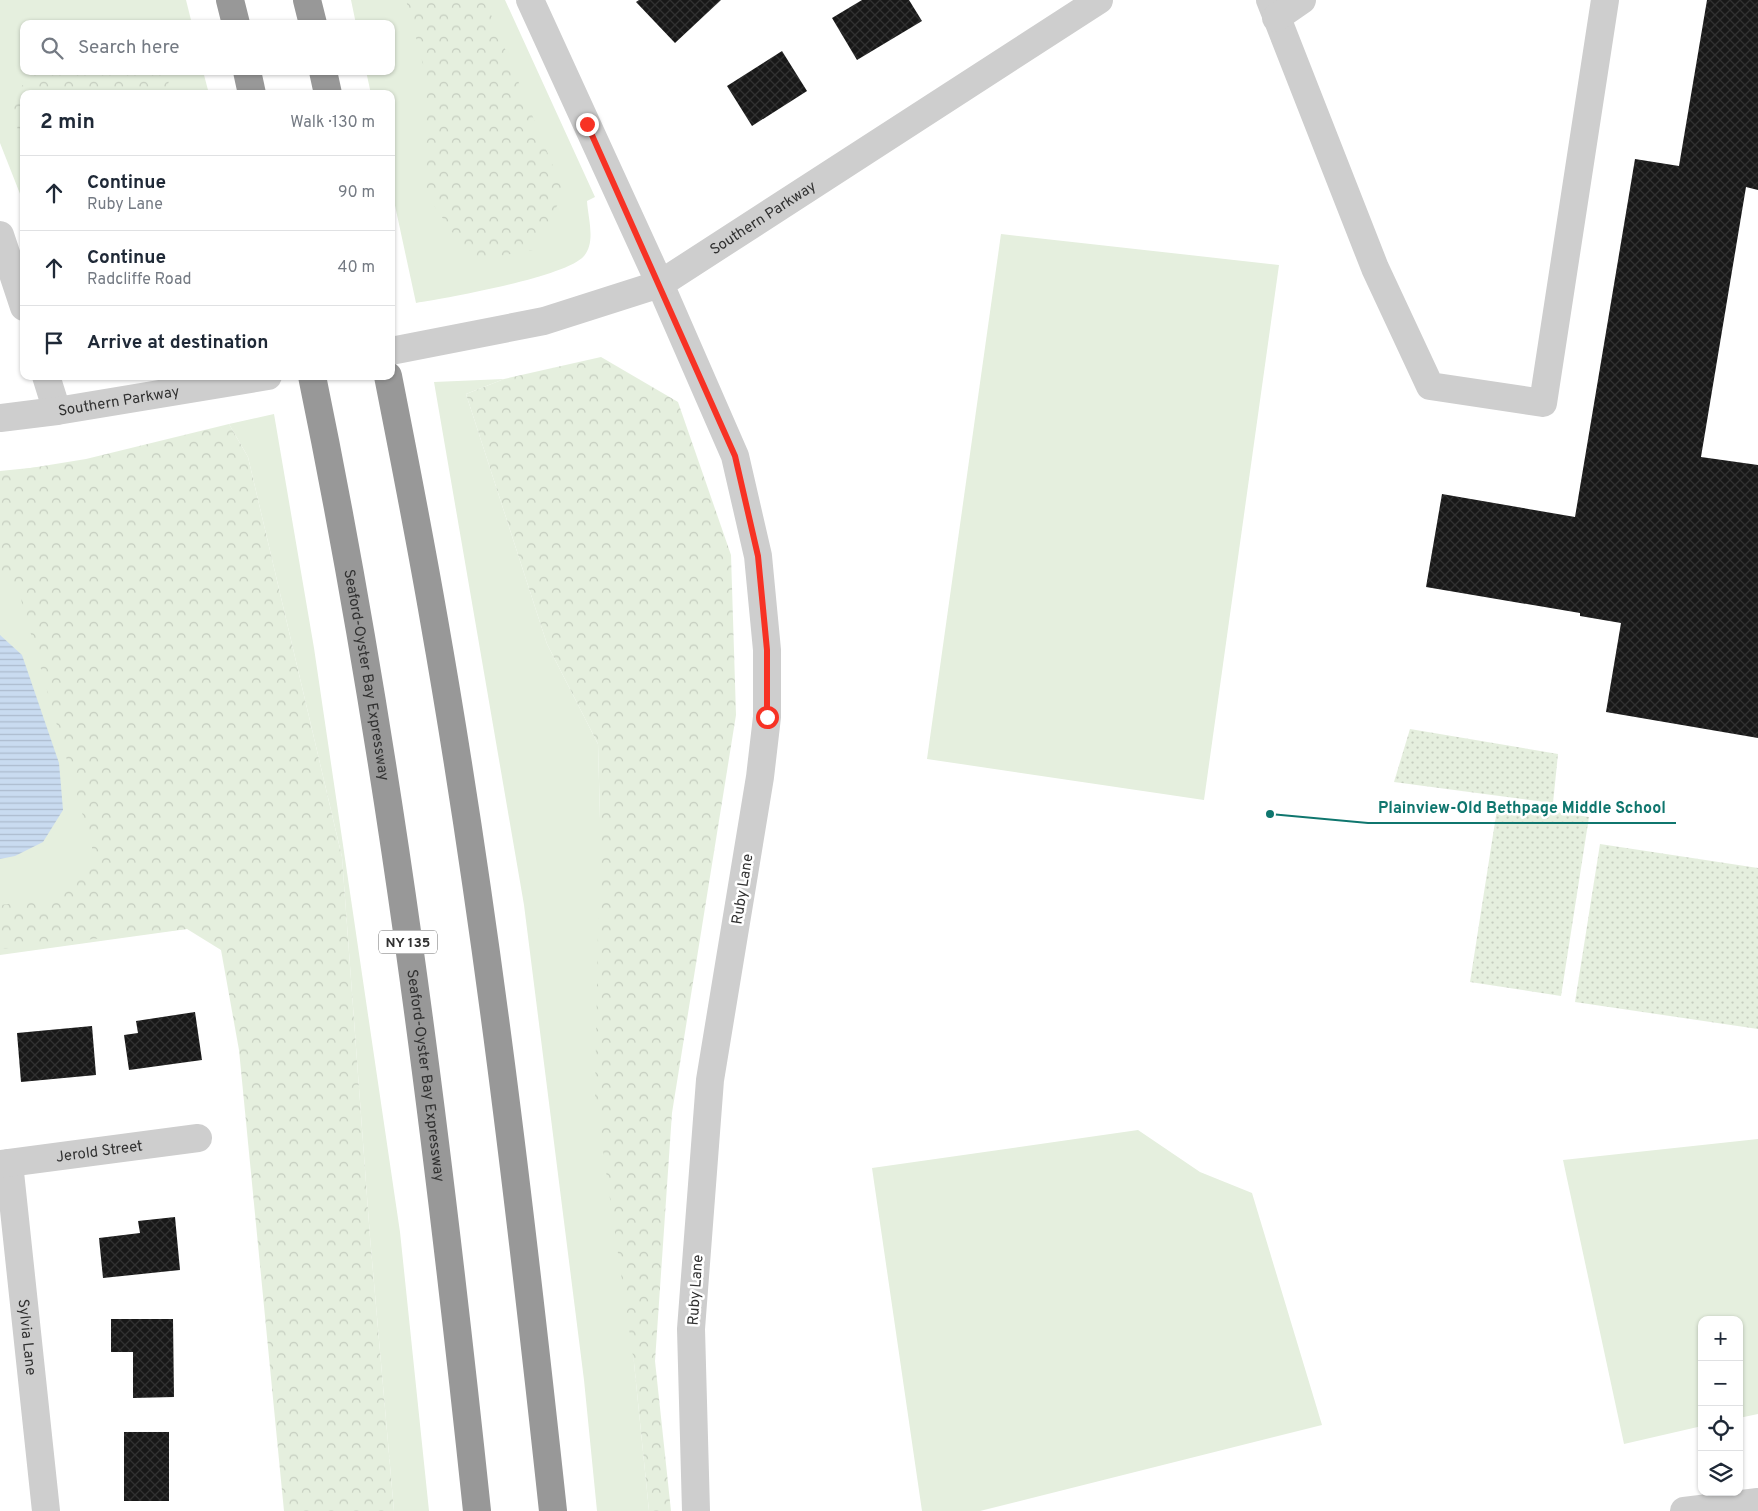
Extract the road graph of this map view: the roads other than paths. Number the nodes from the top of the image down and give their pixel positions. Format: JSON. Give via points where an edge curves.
{"nodes":[{"id":1,"x":230,"y":0,"type":"edge"},
{"id":2,"x":307,"y":0,"type":"edge"},
{"id":3,"x":1098,"y":0,"type":"edge"},
{"id":4,"x":1302,"y":0,"type":"edge"},
{"id":5,"x":1605,"y":0,"type":"edge"},
{"id":6,"x":541,"y":6,"type":"edge"},
{"id":7,"x":1273,"y":9,"type":"edge"},
{"id":8,"x":235,"y":20,"type":"edge"},
{"id":9,"x":311,"y":20,"type":"edge"},
{"id":10,"x":248,"y":75,"type":"edge"},
{"id":11,"x":324,"y":75,"type":"edge"},
{"id":12,"x":251,"y":90,"type":"edge"},
{"id":13,"x":327,"y":90,"type":"edge"},
{"id":14,"x":0,"y":235,"type":"edge"},
{"id":15,"x":660,"y":284,"type":"junction"},
{"id":16,"x":20,"y":295,"type":"edge"},
{"id":17,"x":395,"y":351,"type":"edge"},
{"id":18,"x":47,"y":380,"type":"edge"},
{"id":19,"x":247,"y":380,"type":"edge"},
{"id":20,"x":313,"y":380,"type":"edge"},
{"id":21,"x":389,"y":380,"type":"edge"},
{"id":22,"x":57,"y":411,"type":"junction"},
{"id":23,"x":0,"y":418,"type":"edge"},
{"id":24,"x":198,"y":1138,"type":"dead end"},
{"id":25,"x":5,"y":1163,"type":"edge"},
{"id":26,"x":1758,"y":1502,"type":"edge"},
{"id":27,"x":46,"y":1511,"type":"edge"},
{"id":28,"x":477,"y":1511,"type":"edge"},
{"id":29,"x":553,"y":1511,"type":"edge"},
{"id":30,"x":696,"y":1511,"type":"edge"},
{"id":31,"x":1684,"y":1511,"type":"edge"}],
"edges":[{"from":1,"to":8,"type":"highway"},
{"from":2,"to":9,"type":"highway"},
{"from":3,"to":15,"type":"street","name":"Southern Parkway"},
{"from":4,"to":7,"type":"street"},
{"from":5,"to":7,"type":"street","via":[[1543,404],[1430,386],[1375,268]]},
{"from":6,"to":15,"type":"street","name":"Ruby Lane"},
{"from":10,"to":12,"type":"highway"},
{"from":11,"to":13,"type":"highway"},
{"from":14,"to":16,"type":"street"},
{"from":15,"to":17,"type":"street","name":"Southern Parkway","via":[[544,321]]},
{"from":15,"to":30,"type":"street","name":"Ruby Lane","via":[[735,456],[758,556],[767,650],[767,717],[760,778],[710,1080],[692,1329]]},
{"from":18,"to":22,"type":"street"},
{"from":19,"to":22,"type":"street","name":"Southern Parkway"},
{"from":20,"to":28,"type":"highway","name":"Seaford-Oyster Bay Expressway","number":"NY 135","via":[[360,634],[398,876],[432,1118]]},
{"from":21,"to":29,"type":"highway","via":[[434,621],[472,865],[508,1119]]},
{"from":22,"to":23,"type":"street","name":"Southern Parkway"},
{"from":24,"to":25,"type":"street","name":"Jerold Street"},
{"from":25,"to":27,"type":"street","name":"Sylvia Lane"},
{"from":26,"to":31,"type":"street"}]}
